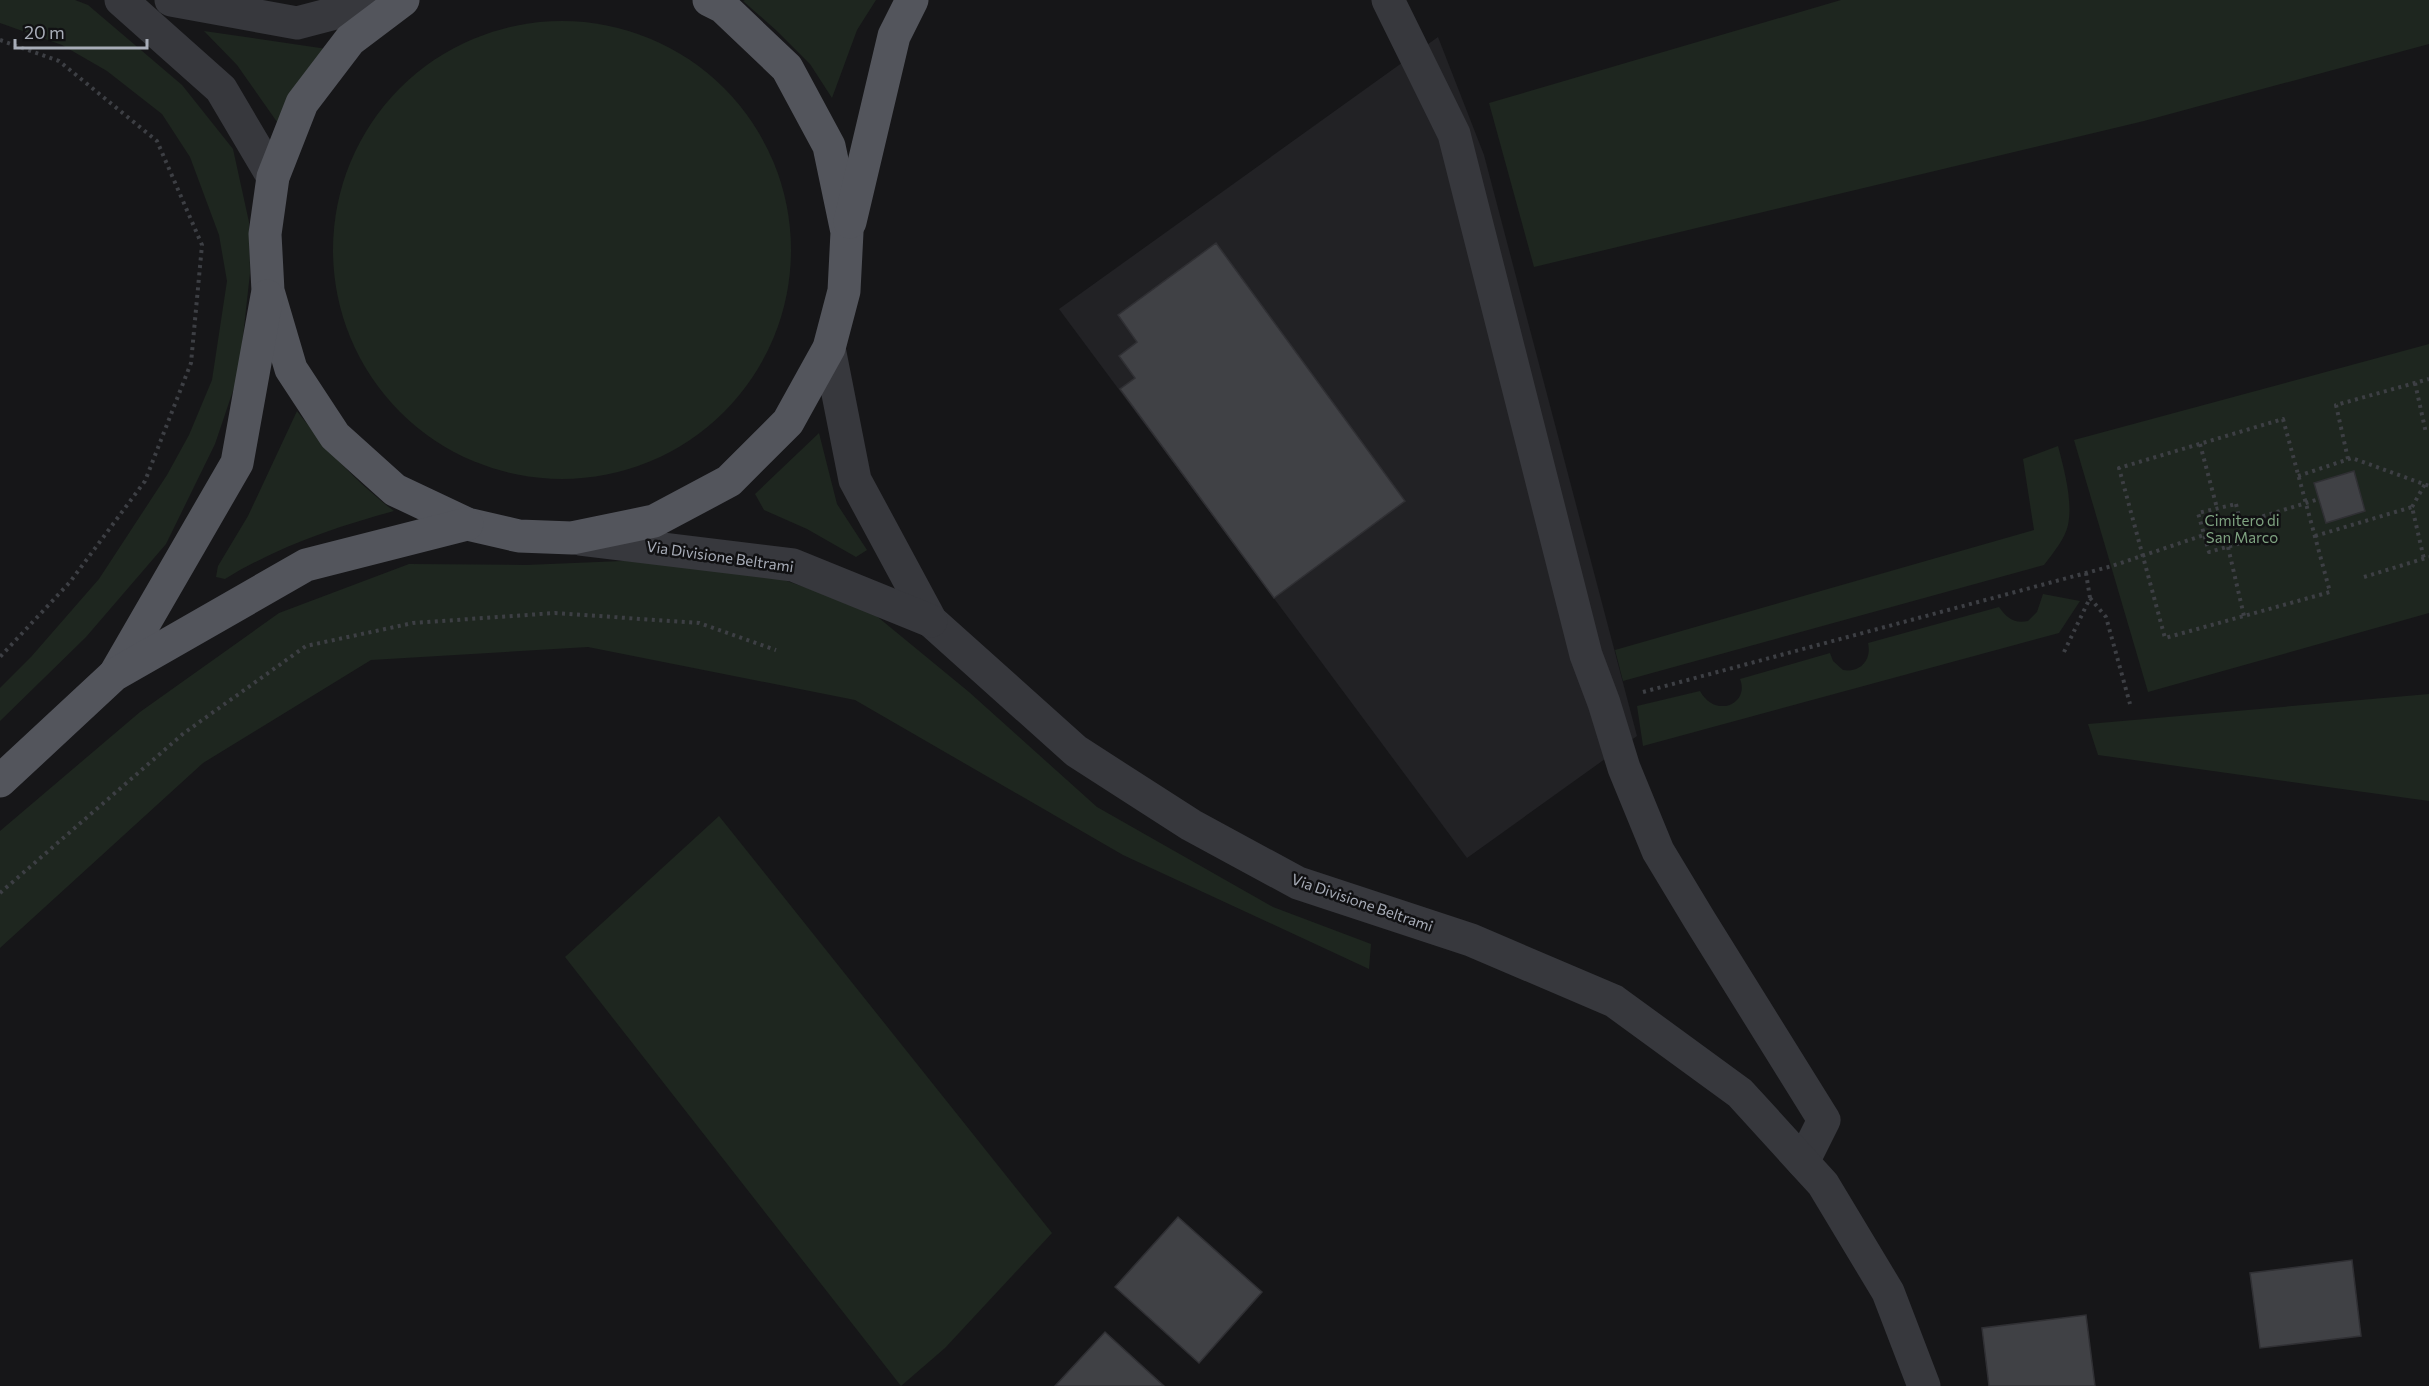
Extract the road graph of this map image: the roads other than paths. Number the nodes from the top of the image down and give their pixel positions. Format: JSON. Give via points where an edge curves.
{"nodes":[{"id":1,"x":121,"y":0,"type":"edge"},
{"id":2,"x":171,"y":0,"type":"edge"},
{"id":3,"x":385,"y":0,"type":"edge"},
{"id":4,"x":403,"y":0,"type":"edge"},
{"id":5,"x":709,"y":0,"type":"edge"},
{"id":6,"x":912,"y":0,"type":"edge"},
{"id":7,"x":1388,"y":0,"type":"edge"},
{"id":8,"x":273,"y":177,"type":"junction"},
{"id":9,"x":847,"y":232,"type":"junction"},
{"id":10,"x":268,"y":291,"type":"junction"},
{"id":11,"x":829,"y":348,"type":"junction"},
{"id":12,"x":467,"y":524,"type":"junction"},
{"id":13,"x":572,"y":538,"type":"junction"},
{"id":14,"x":931,"y":621,"type":"junction"},
{"id":15,"x":114,"y":675,"type":"junction"},
{"id":16,"x":0,"y":781,"type":"edge"},
{"id":17,"x":1803,"y":1162,"type":"junction"},
{"id":18,"x":1923,"y":1386,"type":"edge"}],
"edges":[{"from":1,"to":8,"type":"street","via":[[222,89]]},
{"from":2,"to":3,"type":"street","via":[[297,23]]},
{"from":4,"to":8,"type":"main road","via":[[350,40],[302,104]]},
{"from":5,"to":9,"type":"main road","via":[[723,7],[787,68],[829,146]]},
{"from":6,"to":9,"type":"main road","via":[[894,36]]},
{"from":7,"to":17,"type":"street","via":[[1454,134],[1586,655],[1624,768],[1658,850],[1824,1120]]},
{"from":8,"to":10,"type":"main road","via":[[265,234]]},
{"from":9,"to":11,"type":"main road","via":[[844,291]]},
{"from":10,"to":12,"type":"main road","via":[[291,369],[335,436],[394,490]]},
{"from":10,"to":15,"type":"main road","via":[[237,463]]},
{"from":11,"to":13,"type":"main road","via":[[788,422],[729,481],[654,521]]},
{"from":11,"to":14,"type":"street","name":"Via Divisione Beltrami","via":[[855,480]]},
{"from":12,"to":13,"type":"main road","via":[[519,536]]},
{"from":12,"to":15,"type":"main road","via":[[306,565]]},
{"from":13,"to":14,"type":"street","name":"Via Divisione Beltrami","via":[[793,565]]},
{"from":14,"to":17,"type":"street","name":"Via Divisione Beltrami","via":[[1076,751],[1191,825],[1298,883],[1471,940],[1614,1001],[1740,1093]]},
{"from":15,"to":16,"type":"main road"},
{"from":17,"to":18,"type":"street","name":"Via Divisione Beltrami","via":[[1823,1184],[1888,1292]]}]}
